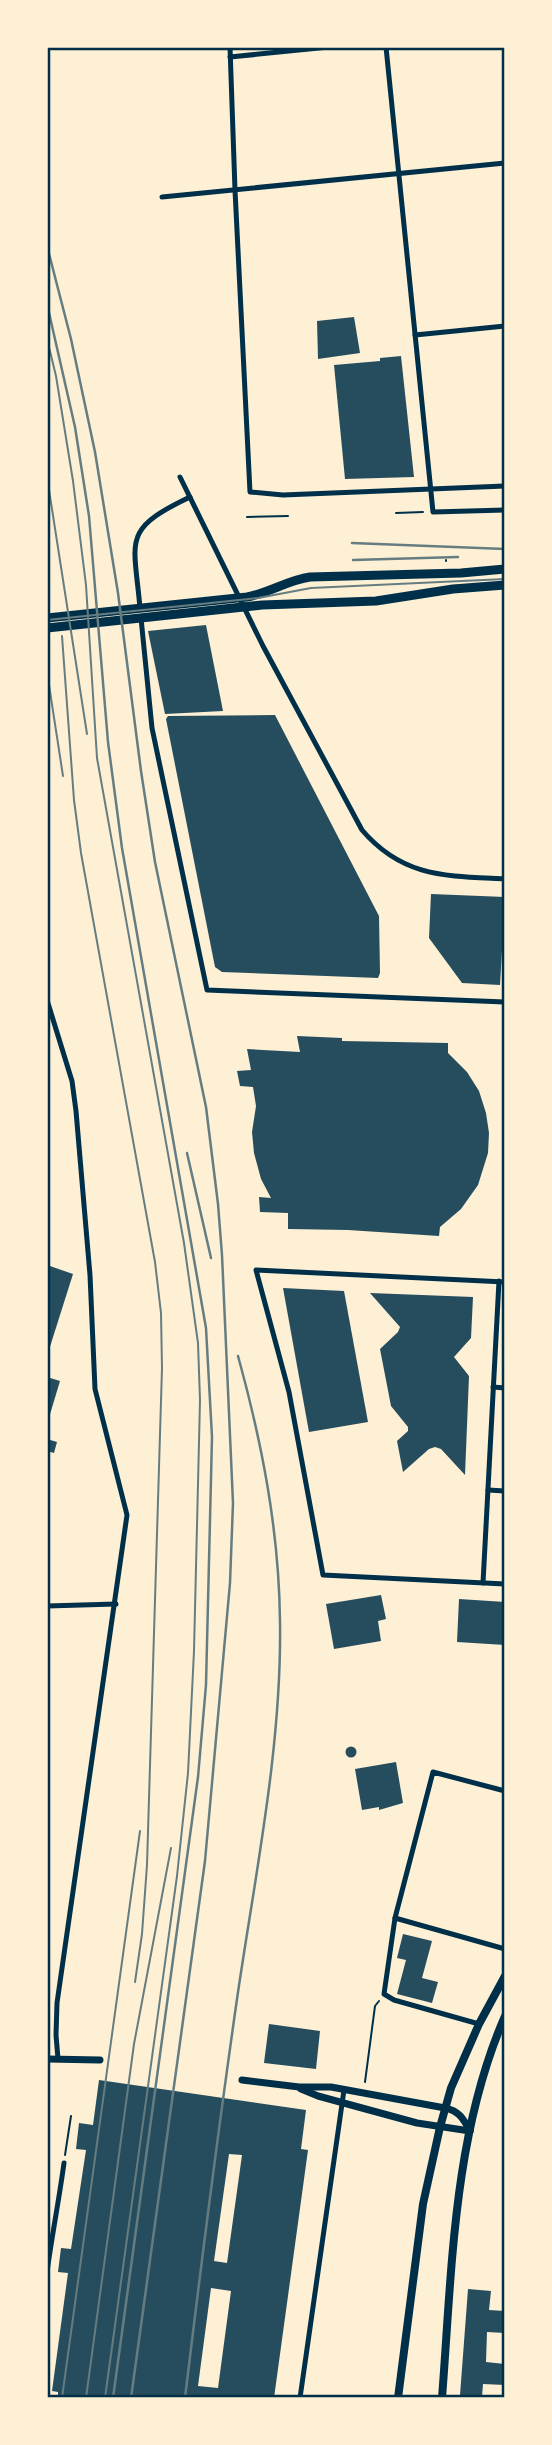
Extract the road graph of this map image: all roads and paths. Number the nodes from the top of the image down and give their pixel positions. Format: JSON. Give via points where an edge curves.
{"nodes":[{"id":1,"x":230,"y":47,"type":"edge"},
{"id":2,"x":329,"y":47,"type":"edge"},
{"id":3,"x":386,"y":47,"type":"edge"},
{"id":4,"x":230,"y":57,"type":"junction"},
{"id":5,"x":505,"y":163,"type":"edge"},
{"id":6,"x":399,"y":174,"type":"junction"},
{"id":7,"x":234,"y":190,"type":"junction"},
{"id":8,"x":162,"y":197,"type":"dead end"},
{"id":9,"x":505,"y":326,"type":"edge"},
{"id":10,"x":415,"y":335,"type":"junction"},
{"id":11,"x":180,"y":477,"type":"dead end"},
{"id":12,"x":505,"y":486,"type":"edge"},
{"id":13,"x":430,"y":489,"type":"junction"},
{"id":14,"x":190,"y":497,"type":"junction"},
{"id":15,"x":505,"y":510,"type":"edge"},
{"id":16,"x":433,"y":512,"type":"junction"},
{"id":17,"x":396,"y":513,"type":"dead end"},
{"id":18,"x":288,"y":516,"type":"dead end"},
{"id":19,"x":247,"y":517,"type":"dead end"},
{"id":20,"x":505,"y":569,"type":"edge"},
{"id":21,"x":505,"y":585,"type":"edge"},
{"id":22,"x":47,"y":618,"type":"edge"},
{"id":23,"x":47,"y":628,"type":"edge"},
{"id":24,"x":505,"y":879,"type":"edge"},
{"id":25,"x":47,"y":1000,"type":"edge"},
{"id":26,"x":505,"y":1002,"type":"edge"},
{"id":27,"x":502,"y":1281,"type":"edge"},
{"id":28,"x":493,"y":1387,"type":"junction"},
{"id":29,"x":505,"y":1388,"type":"edge"},
{"id":30,"x":488,"y":1490,"type":"junction"},
{"id":31,"x":505,"y":1491,"type":"edge"},
{"id":32,"x":483,"y":1583,"type":"junction"},
{"id":33,"x":505,"y":1584,"type":"edge"},
{"id":34,"x":116,"y":1604,"type":"junction"},
{"id":35,"x":47,"y":1606,"type":"edge"},
{"id":36,"x":505,"y":1791,"type":"edge"},
{"id":37,"x":395,"y":1919,"type":"junction"},
{"id":38,"x":505,"y":1950,"type":"edge"},
{"id":39,"x":505,"y":1976,"type":"edge"},
{"id":40,"x":384,"y":1994,"type":"junction"},
{"id":41,"x":505,"y":2015,"type":"edge"},
{"id":42,"x":479,"y":2024,"type":"junction"},
{"id":43,"x":47,"y":2059,"type":"edge"},
{"id":44,"x":58,"y":2059,"type":"junction"},
{"id":45,"x":100,"y":2060,"type":"dead end"},
{"id":46,"x":242,"y":2080,"type":"dead end"},
{"id":47,"x":365,"y":2082,"type":"dead end"},
{"id":48,"x":299,"y":2087,"type":"junction"},
{"id":49,"x":344,"y":2090,"type":"junction"},
{"id":50,"x":342,"y":2102,"type":"junction"},
{"id":51,"x":445,"y":2108,"type":"junction"},
{"id":52,"x":71,"y":2116,"type":"dead end"},
{"id":53,"x":440,"y":2127,"type":"junction"},
{"id":54,"x":470,"y":2131,"type":"junction"},
{"id":55,"x":64,"y":2163,"type":"joint"},
{"id":56,"x":47,"y":2272,"type":"edge"},
{"id":57,"x":300,"y":2398,"type":"edge"},
{"id":58,"x":398,"y":2398,"type":"edge"},
{"id":59,"x":442,"y":2398,"type":"edge"}],
"edges":[{"from":1,"to":4,"type":"street"},
{"from":2,"to":4,"type":"street"},
{"from":3,"to":6,"type":"street"},
{"from":4,"to":7,"type":"street"},
{"from":5,"to":6,"type":"street"},
{"from":6,"to":7,"type":"street"},
{"from":6,"to":10,"type":"street"},
{"from":7,"to":8,"type":"street"},
{"from":7,"to":13,"type":"street","via":[[250,492],[283,495]]},
{"from":9,"to":10,"type":"street"},
{"from":10,"to":13,"type":"street"},
{"from":11,"to":14,"type":"street"},
{"from":12,"to":13,"type":"street"},
{"from":13,"to":16,"type":"street"},
{"from":14,"to":24,"type":"street","via":[[263,646],[362,830],[387,854],[418,870],[447,877]]},
{"from":14,"to":26,"type":"street","via":[[148,521],[136,538],[135,550],[152,728],[207,990]]},
{"from":15,"to":16,"type":"street"},
{"from":16,"to":17,"type":"path"},
{"from":18,"to":19,"type":"path"},
{"from":20,"to":22,"type":"main road","via":[[310,577],[257,595]]},
{"from":21,"to":23,"type":"main road","via":[[376,601],[262,605]]},
{"from":25,"to":34,"type":"street","via":[[72,1081],[76,1111],[95,1389],[127,1515]]},
{"from":27,"to":28,"type":"street"},
{"from":27,"to":32,"type":"street","via":[[256,1270],[289,1392],[323,1575]]},
{"from":28,"to":29,"type":"street"},
{"from":28,"to":30,"type":"street"},
{"from":30,"to":31,"type":"street"},
{"from":30,"to":32,"type":"street"},
{"from":32,"to":33,"type":"street"},
{"from":34,"to":35,"type":"street"},
{"from":34,"to":44,"type":"street","via":[[57,2003]]},
{"from":36,"to":37,"type":"street","via":[[433,1772]]},
{"from":37,"to":38,"type":"street"},
{"from":37,"to":40,"type":"street"},
{"from":39,"to":42,"type":"main road"},
{"from":40,"to":42,"type":"street"},
{"from":40,"to":47,"type":"path","via":[[375,2006]]},
{"from":41,"to":54,"type":"main road","via":[[484,2070]]},
{"from":42,"to":51,"type":"main road"},
{"from":43,"to":44,"type":"street"},
{"from":44,"to":45,"type":"street"},
{"from":46,"to":48,"type":"street"},
{"from":48,"to":49,"type":"street"},
{"from":48,"to":50,"type":"street"},
{"from":49,"to":50,"type":"street"},
{"from":49,"to":51,"type":"street"},
{"from":50,"to":53,"type":"street"},
{"from":50,"to":57,"type":"street"},
{"from":51,"to":53,"type":"main road"},
{"from":51,"to":54,"type":"street","via":[[456,2110]]},
{"from":52,"to":55,"type":"path"},
{"from":53,"to":54,"type":"street"},
{"from":53,"to":58,"type":"main road","via":[[423,2204]]},
{"from":54,"to":59,"type":"main road","via":[[456,2222]]},
{"from":55,"to":56,"type":"street"}]}
